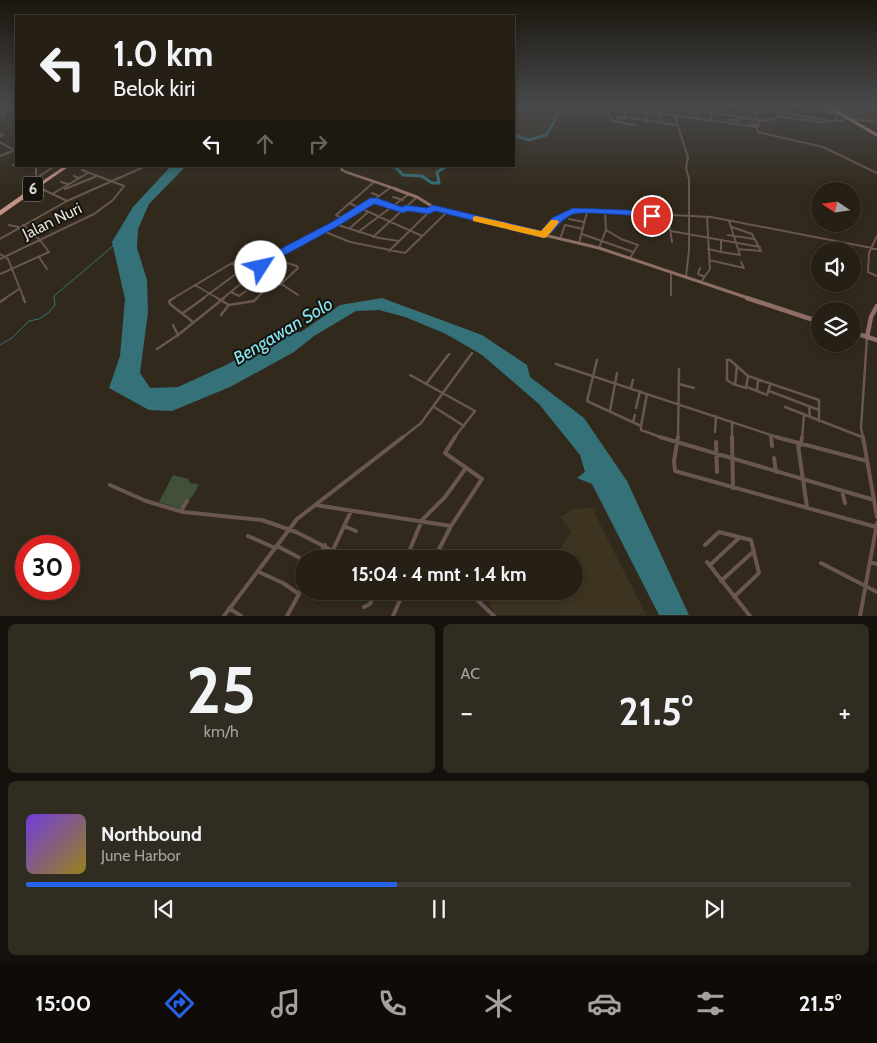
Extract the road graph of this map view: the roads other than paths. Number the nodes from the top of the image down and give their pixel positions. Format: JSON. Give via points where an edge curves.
{"nodes":[{"id":1,"x":680,"y":134,"type":"edge"},
{"id":2,"x":766,"y":134,"type":"edge"},
{"id":3,"x":0,"y":142,"type":"edge"},
{"id":4,"x":4,"y":144,"type":"junction"},
{"id":5,"x":0,"y":146,"type":"edge"},
{"id":6,"x":15,"y":150,"type":"edge"},
{"id":7,"x":15,"y":150,"type":"edge"},
{"id":8,"x":0,"y":156,"type":"edge"},
{"id":9,"x":36,"y":167,"type":"edge"},
{"id":10,"x":53,"y":167,"type":"edge"},
{"id":11,"x":61,"y":167,"type":"edge"},
{"id":12,"x":66,"y":167,"type":"edge"},
{"id":13,"x":144,"y":167,"type":"edge"},
{"id":14,"x":342,"y":167,"type":"edge"},
{"id":15,"x":82,"y":170,"type":"dead end"},
{"id":16,"x":89,"y":173,"type":"junction"},
{"id":17,"x":877,"y":173,"type":"edge"},
{"id":18,"x":37,"y":176,"type":"junction"},
{"id":19,"x":74,"y":176,"type":"dead end"},
{"id":20,"x":98,"y":176,"type":"junction"},
{"id":21,"x":79,"y":178,"type":"junction"},
{"id":22,"x":112,"y":180,"type":"junction"},
{"id":23,"x":61,"y":182,"type":"dead end"},
{"id":24,"x":374,"y":182,"type":"junction"},
{"id":25,"x":68,"y":184,"type":"junction"},
{"id":26,"x":390,"y":188,"type":"junction"},
{"id":27,"x":63,"y":189,"type":"junction"},
{"id":28,"x":53,"y":193,"type":"junction"},
{"id":29,"x":372,"y":193,"type":"dead end"},
{"id":30,"x":409,"y":194,"type":"junction"},
{"id":31,"x":379,"y":196,"type":"junction"},
{"id":32,"x":393,"y":197,"type":"dead end"},
{"id":33,"x":417,"y":197,"type":"junction"},
{"id":34,"x":374,"y":200,"type":"junction"},
{"id":35,"x":403,"y":200,"type":"junction"},
{"id":36,"x":67,"y":201,"type":"junction"},
{"id":37,"x":349,"y":203,"type":"junction"},
{"id":38,"x":392,"y":206,"type":"junction"},
{"id":39,"x":0,"y":208,"type":"edge"},
{"id":40,"x":406,"y":208,"type":"junction"},
{"id":41,"x":433,"y":208,"type":"junction"},
{"id":42,"x":360,"y":210,"type":"junction"},
{"id":43,"x":667,"y":210,"type":"dead end"},
{"id":44,"x":403,"y":211,"type":"junction"},
{"id":45,"x":429,"y":212,"type":"junction"},
{"id":46,"x":447,"y":212,"type":"junction"},
{"id":47,"x":588,"y":212,"type":"junction"},
{"id":48,"x":605,"y":212,"type":"junction"},
{"id":49,"x":0,"y":213,"type":"edge"},
{"id":50,"x":367,"y":213,"type":"junction"},
{"id":51,"x":651,"y":214,"type":"junction"},
{"id":52,"x":668,"y":215,"type":"junction"},
{"id":53,"x":689,"y":215,"type":"junction"},
{"id":54,"x":707,"y":217,"type":"junction"},
{"id":55,"x":378,"y":218,"type":"junction"},
{"id":56,"x":344,"y":219,"type":"junction"},
{"id":57,"x":568,"y":219,"type":"dead end"},
{"id":58,"x":729,"y":221,"type":"junction"},
{"id":59,"x":389,"y":222,"type":"junction"},
{"id":60,"x":584,"y":222,"type":"junction"},
{"id":61,"x":335,"y":224,"type":"junction"},
{"id":62,"x":10,"y":225,"type":"dead end"},
{"id":63,"x":23,"y":225,"type":"junction"},
{"id":64,"x":731,"y":226,"type":"junction"},
{"id":65,"x":18,"y":227,"type":"junction"},
{"id":66,"x":349,"y":229,"type":"junction"},
{"id":67,"x":583,"y":229,"type":"junction"},
{"id":68,"x":606,"y":230,"type":"junction"},
{"id":69,"x":323,"y":231,"type":"junction"},
{"id":70,"x":409,"y":231,"type":"junction"},
{"id":71,"x":671,"y":231,"type":"junction"},
{"id":72,"x":358,"y":232,"type":"junction"},
{"id":73,"x":582,"y":234,"type":"junction"},
{"id":74,"x":689,"y":234,"type":"junction"},
{"id":75,"x":544,"y":235,"type":"junction"},
{"id":76,"x":728,"y":235,"type":"dead end"},
{"id":77,"x":373,"y":236,"type":"junction"},
{"id":78,"x":422,"y":236,"type":"junction"},
{"id":79,"x":734,"y":236,"type":"junction"},
{"id":80,"x":877,"y":236,"type":"edge"},
{"id":81,"x":652,"y":237,"type":"dead end"},
{"id":82,"x":707,"y":237,"type":"junction"},
{"id":83,"x":0,"y":239,"type":"edge"},
{"id":84,"x":560,"y":239,"type":"junction"},
{"id":85,"x":754,"y":239,"type":"junction"},
{"id":86,"x":876,"y":239,"type":"edge"},
{"id":87,"x":40,"y":240,"type":"junction"},
{"id":88,"x":602,"y":240,"type":"junction"},
{"id":89,"x":722,"y":240,"type":"junction"},
{"id":90,"x":399,"y":241,"type":"junction"},
{"id":91,"x":672,"y":242,"type":"dead end"},
{"id":92,"x":579,"y":243,"type":"junction"},
{"id":93,"x":736,"y":244,"type":"junction"},
{"id":94,"x":760,"y":247,"type":"junction"},
{"id":95,"x":599,"y":248,"type":"junction"},
{"id":96,"x":869,"y":248,"type":"junction"},
{"id":97,"x":708,"y":249,"type":"junction"},
{"id":98,"x":738,"y":249,"type":"junction"},
{"id":99,"x":877,"y":249,"type":"edge"},
{"id":100,"x":389,"y":251,"type":"junction"},
{"id":101,"x":633,"y":252,"type":"junction"},
{"id":102,"x":721,"y":252,"type":"junction"},
{"id":103,"x":0,"y":254,"type":"edge"},
{"id":104,"x":260,"y":255,"type":"junction"},
{"id":105,"x":5,"y":256,"type":"junction"},
{"id":106,"x":39,"y":257,"type":"junction"},
{"id":107,"x":630,"y":258,"type":"junction"},
{"id":108,"x":0,"y":259,"type":"edge"},
{"id":109,"x":271,"y":259,"type":"junction"},
{"id":110,"x":709,"y":260,"type":"junction"},
{"id":111,"x":741,"y":262,"type":"dead end"},
{"id":112,"x":250,"y":263,"type":"dead end"},
{"id":113,"x":286,"y":263,"type":"junction"},
{"id":114,"x":233,"y":264,"type":"junction"},
{"id":115,"x":10,"y":268,"type":"junction"},
{"id":116,"x":700,"y":268,"type":"dead end"},
{"id":117,"x":47,"y":269,"type":"dead end"},
{"id":118,"x":240,"y":271,"type":"junction"},
{"id":119,"x":272,"y":272,"type":"dead end"},
{"id":120,"x":671,"y":272,"type":"junction"},
{"id":121,"x":0,"y":274,"type":"edge"},
{"id":122,"x":251,"y":275,"type":"junction"},
{"id":123,"x":877,"y":276,"type":"edge"},
{"id":124,"x":686,"y":277,"type":"junction"},
{"id":125,"x":705,"y":277,"type":"junction"},
{"id":126,"x":263,"y":280,"type":"junction"},
{"id":127,"x":243,"y":282,"type":"junction"},
{"id":128,"x":268,"y":282,"type":"junction"},
{"id":129,"x":701,"y":282,"type":"junction"},
{"id":130,"x":276,"y":284,"type":"junction"},
{"id":131,"x":195,"y":285,"type":"junction"},
{"id":132,"x":280,"y":285,"type":"junction"},
{"id":133,"x":257,"y":287,"type":"dead end"},
{"id":134,"x":19,"y":289,"type":"junction"},
{"id":135,"x":246,"y":291,"type":"dead end"},
{"id":136,"x":231,"y":292,"type":"junction"},
{"id":137,"x":208,"y":294,"type":"junction"},
{"id":138,"x":298,"y":295,"type":"dead end"},
{"id":139,"x":671,"y":296,"type":"dead end"},
{"id":140,"x":220,"y":301,"type":"junction"},
{"id":141,"x":0,"y":302,"type":"edge"},
{"id":142,"x":25,"y":302,"type":"dead end"},
{"id":143,"x":229,"y":305,"type":"junction"},
{"id":144,"x":877,"y":306,"type":"edge"},
{"id":145,"x":182,"y":314,"type":"junction"},
{"id":146,"x":221,"y":315,"type":"dead end"},
{"id":147,"x":811,"y":319,"type":"edge"},
{"id":148,"x":193,"y":322,"type":"junction"},
{"id":149,"x":173,"y":325,"type":"dead end"},
{"id":150,"x":178,"y":335,"type":"junction"},
{"id":151,"x":861,"y":335,"type":"edge"},
{"id":152,"x":868,"y":337,"type":"junction"},
{"id":153,"x":877,"y":340,"type":"edge"},
{"id":154,"x":157,"y":348,"type":"dead end"},
{"id":155,"x":472,"y":353,"type":"dead end"},
{"id":156,"x":449,"y":354,"type":"dead end"},
{"id":157,"x":597,"y":360,"type":"dead end"},
{"id":158,"x":556,"y":364,"type":"dead end"},
{"id":159,"x":737,"y":366,"type":"junction"},
{"id":160,"x":679,"y":369,"type":"dead end"},
{"id":161,"x":618,"y":373,"type":"dead end"},
{"id":162,"x":410,"y":375,"type":"dead end"},
{"id":163,"x":593,"y":376,"type":"junction"},
{"id":164,"x":748,"y":376,"type":"junction"},
{"id":165,"x":633,"y":380,"type":"dead end"},
{"id":166,"x":758,"y":380,"type":"junction"},
{"id":167,"x":426,"y":384,"type":"junction"},
{"id":168,"x":615,"y":384,"type":"junction"},
{"id":169,"x":679,"y":384,"type":"junction"},
{"id":170,"x":770,"y":384,"type":"junction"},
{"id":171,"x":736,"y":385,"type":"junction"},
{"id":172,"x":747,"y":387,"type":"junction"},
{"id":173,"x":631,"y":388,"type":"junction"},
{"id":174,"x":694,"y":388,"type":"dead end"},
{"id":175,"x":640,"y":391,"type":"junction"},
{"id":176,"x":757,"y":391,"type":"junction"},
{"id":177,"x":769,"y":391,"type":"junction"},
{"id":178,"x":444,"y":393,"type":"junction"},
{"id":179,"x":647,"y":394,"type":"junction"},
{"id":180,"x":680,"y":404,"type":"junction"},
{"id":181,"x":809,"y":406,"type":"junction"},
{"id":182,"x":434,"y":407,"type":"junction"},
{"id":183,"x":785,"y":407,"type":"dead end"},
{"id":184,"x":636,"y":408,"type":"dead end"},
{"id":185,"x":819,"y":410,"type":"junction"},
{"id":186,"x":610,"y":411,"type":"junction"},
{"id":187,"x":635,"y":415,"type":"dead end"},
{"id":188,"x":804,"y":415,"type":"junction"},
{"id":189,"x":716,"y":416,"type":"junction"},
{"id":190,"x":810,"y":417,"type":"junction"},
{"id":191,"x":820,"y":420,"type":"junction"},
{"id":192,"x":633,"y":422,"type":"junction"},
{"id":193,"x":732,"y":422,"type":"junction"},
{"id":194,"x":464,"y":426,"type":"junction"},
{"id":195,"x":640,"y":426,"type":"junction"},
{"id":196,"x":715,"y":432,"type":"dead end"},
{"id":197,"x":771,"y":436,"type":"junction"},
{"id":198,"x":862,"y":437,"type":"junction"},
{"id":199,"x":716,"y":442,"type":"dead end"},
{"id":200,"x":677,"y":443,"type":"junction"},
{"id":201,"x":799,"y":445,"type":"junction"},
{"id":202,"x":772,"y":446,"type":"dead end"},
{"id":203,"x":717,"y":455,"type":"junction"},
{"id":204,"x":774,"y":458,"type":"dead end"},
{"id":205,"x":731,"y":459,"type":"junction"},
{"id":206,"x":867,"y":461,"type":"junction"},
{"id":207,"x":466,"y":468,"type":"junction"},
{"id":208,"x":717,"y":472,"type":"dead end"},
{"id":209,"x":776,"y":472,"type":"junction"},
{"id":210,"x":803,"y":480,"type":"junction"},
{"id":211,"x":110,"y":486,"type":"dead end"},
{"id":212,"x":733,"y":488,"type":"junction"},
{"id":213,"x":842,"y":491,"type":"junction"},
{"id":214,"x":874,"y":500,"type":"junction"},
{"id":215,"x":187,"y":501,"type":"dead end"},
{"id":216,"x":845,"y":503,"type":"dead end"},
{"id":217,"x":315,"y":506,"type":"junction"},
{"id":218,"x":807,"y":508,"type":"junction"},
{"id":219,"x":181,"y":511,"type":"junction"},
{"id":220,"x":351,"y":511,"type":"junction"},
{"id":221,"x":877,"y":517,"type":"edge"},
{"id":222,"x":422,"y":520,"type":"junction"},
{"id":223,"x":877,"y":525,"type":"edge"},
{"id":224,"x":344,"y":526,"type":"junction"},
{"id":225,"x":451,"y":526,"type":"junction"},
{"id":226,"x":288,"y":529,"type":"junction"},
{"id":227,"x":356,"y":531,"type":"dead end"},
{"id":228,"x":248,"y":536,"type":"dead end"},
{"id":229,"x":740,"y":537,"type":"junction"},
{"id":230,"x":325,"y":545,"type":"junction"},
{"id":231,"x":705,"y":545,"type":"dead end"},
{"id":232,"x":276,"y":547,"type":"junction"},
{"id":233,"x":322,"y":550,"type":"edge"},
{"id":234,"x":333,"y":550,"type":"joint"},
{"id":235,"x":410,"y":550,"type":"edge"},
{"id":236,"x":439,"y":550,"type":"edge"},
{"id":237,"x":754,"y":551,"type":"junction"},
{"id":238,"x":295,"y":556,"type":"edge"},
{"id":239,"x":870,"y":562,"type":"junction"},
{"id":240,"x":820,"y":563,"type":"dead end"},
{"id":241,"x":877,"y":564,"type":"edge"},
{"id":242,"x":258,"y":572,"type":"junction"},
{"id":243,"x":721,"y":581,"type":"junction"},
{"id":244,"x":865,"y":586,"type":"junction"},
{"id":245,"x":295,"y":592,"type":"edge"},
{"id":246,"x":877,"y":592,"type":"edge"},
{"id":247,"x":734,"y":597,"type":"junction"},
{"id":248,"x":296,"y":600,"type":"edge"},
{"id":249,"x":372,"y":600,"type":"edge"},
{"id":250,"x":400,"y":600,"type":"edge"},
{"id":251,"x":477,"y":600,"type":"edge"},
{"id":252,"x":364,"y":607,"type":"dead end"},
{"id":253,"x":229,"y":608,"type":"junction"},
{"id":254,"x":224,"y":616,"type":"edge"},
{"id":255,"x":241,"y":616,"type":"edge"},
{"id":256,"x":287,"y":616,"type":"edge"},
{"id":257,"x":393,"y":616,"type":"edge"},
{"id":258,"x":494,"y":616,"type":"edge"},
{"id":259,"x":750,"y":616,"type":"edge"},
{"id":260,"x":860,"y":616,"type":"edge"}],
"edges":[{"from":1,"to":53,"type":"street","via":[[688,157]]},
{"from":2,"to":17,"type":"street","via":[[827,148]]},
{"from":3,"to":4,"type":"street"},
{"from":4,"to":5,"type":"street"},
{"from":4,"to":6,"type":"street"},
{"from":7,"to":8,"type":"street"},
{"from":9,"to":18,"type":"street"},
{"from":10,"to":18,"type":"street"},
{"from":11,"to":39,"type":"highway","number":"6"},
{"from":12,"to":49,"type":"highway","number":"6"},
{"from":13,"to":22,"type":"street"},
{"from":14,"to":24,"type":"street","via":[[346,172]]},
{"from":15,"to":16,"type":"street"},
{"from":16,"to":20,"type":"street"},
{"from":16,"to":21,"type":"street"},
{"from":18,"to":28,"type":"street","via":[[44,191]]},
{"from":19,"to":21,"type":"street"},
{"from":20,"to":22,"type":"street"},
{"from":20,"to":27,"type":"street"},
{"from":21,"to":25,"type":"street"},
{"from":22,"to":36,"type":"street"},
{"from":22,"to":87,"type":"street","name":"Jalan Nuri","via":[[124,185],[108,204]]},
{"from":23,"to":25,"type":"street"},
{"from":24,"to":26,"type":"street"},
{"from":24,"to":37,"type":"street"},
{"from":25,"to":27,"type":"street"},
{"from":26,"to":30,"type":"street"},
{"from":26,"to":31,"type":"street"},
{"from":27,"to":28,"type":"street"},
{"from":28,"to":36,"type":"street"},
{"from":29,"to":31,"type":"street"},
{"from":30,"to":33,"type":"street"},
{"from":30,"to":35,"type":"street"},
{"from":31,"to":34,"type":"street"},
{"from":32,"to":35,"type":"street"},
{"from":33,"to":40,"type":"street"},
{"from":33,"to":41,"type":"street"},
{"from":34,"to":38,"type":"street"},
{"from":34,"to":42,"type":"street"},
{"from":35,"to":38,"type":"street"},
{"from":36,"to":63,"type":"street"},
{"from":37,"to":42,"type":"street"},
{"from":37,"to":56,"type":"street","via":[[336,215]]},
{"from":38,"to":44,"type":"street"},
{"from":38,"to":55,"type":"street"},
{"from":40,"to":44,"type":"street"},
{"from":40,"to":45,"type":"street"},
{"from":41,"to":45,"type":"street"},
{"from":41,"to":46,"type":"street"},
{"from":42,"to":50,"type":"street"},
{"from":42,"to":56,"type":"street"},
{"from":43,"to":52,"type":"street"},
{"from":44,"to":59,"type":"street"},
{"from":45,"to":70,"type":"street"},
{"from":46,"to":75,"type":"street"},
{"from":46,"to":78,"type":"street"},
{"from":47,"to":48,"type":"street"},
{"from":47,"to":60,"type":"street"},
{"from":47,"to":75,"type":"street","via":[[566,214],[552,223]]},
{"from":48,"to":51,"type":"street"},
{"from":48,"to":68,"type":"street"},
{"from":50,"to":55,"type":"street"},
{"from":50,"to":66,"type":"street"},
{"from":51,"to":52,"type":"street"},
{"from":51,"to":81,"type":"street"},
{"from":52,"to":53,"type":"street"},
{"from":52,"to":71,"type":"street"},
{"from":53,"to":54,"type":"street"},
{"from":53,"to":74,"type":"street"},
{"from":54,"to":58,"type":"street"},
{"from":54,"to":82,"type":"street"},
{"from":55,"to":59,"type":"street"},
{"from":55,"to":72,"type":"street"},
{"from":56,"to":61,"type":"street"},
{"from":57,"to":60,"type":"street"},
{"from":58,"to":64,"type":"street"},
{"from":58,"to":96,"type":"street"},
{"from":59,"to":70,"type":"street"},
{"from":59,"to":77,"type":"street"},
{"from":60,"to":67,"type":"street"},
{"from":61,"to":66,"type":"street"},
{"from":61,"to":69,"type":"street"},
{"from":62,"to":65,"type":"street"},
{"from":63,"to":65,"type":"street"},
{"from":63,"to":87,"type":"street"},
{"from":64,"to":79,"type":"street"},
{"from":64,"to":85,"type":"street","via":[[750,232]]},
{"from":65,"to":83,"type":"street"},
{"from":66,"to":72,"type":"street"},
{"from":67,"to":73,"type":"street"},
{"from":67,"to":84,"type":"street","via":[[565,225]]},
{"from":68,"to":88,"type":"street"},
{"from":68,"to":101,"type":"street","via":[[638,245]]},
{"from":69,"to":100,"type":"street","via":[[350,242]]},
{"from":69,"to":109,"type":"street"},
{"from":70,"to":78,"type":"street"},
{"from":70,"to":90,"type":"street"},
{"from":71,"to":74,"type":"street"},
{"from":71,"to":91,"type":"street"},
{"from":72,"to":77,"type":"street"},
{"from":73,"to":88,"type":"street"},
{"from":73,"to":92,"type":"street"},
{"from":74,"to":82,"type":"street"},
{"from":74,"to":124,"type":"street"},
{"from":75,"to":84,"type":"street"},
{"from":76,"to":79,"type":"street"},
{"from":77,"to":90,"type":"street"},
{"from":78,"to":100,"type":"street","via":[[405,254]]},
{"from":79,"to":85,"type":"street"},
{"from":79,"to":93,"type":"street"},
{"from":80,"to":86,"type":"street"},
{"from":82,"to":89,"type":"street"},
{"from":82,"to":97,"type":"street"},
{"from":84,"to":92,"type":"street"},
{"from":85,"to":94,"type":"street"},
{"from":86,"to":96,"type":"street"},
{"from":87,"to":105,"type":"street","name":"Jalan Nuri"},
{"from":87,"to":106,"type":"street","via":[[49,252]]},
{"from":88,"to":95,"type":"street"},
{"from":88,"to":101,"type":"street"},
{"from":89,"to":93,"type":"street"},
{"from":89,"to":102,"type":"street"},
{"from":90,"to":100,"type":"street"},
{"from":92,"to":95,"type":"street"},
{"from":93,"to":94,"type":"street"},
{"from":93,"to":98,"type":"street"},
{"from":94,"to":98,"type":"street","via":[[761,252]]},
{"from":95,"to":107,"type":"street"},
{"from":96,"to":99,"type":"street"},
{"from":96,"to":123,"type":"street","via":[[868,272]]},
{"from":97,"to":102,"type":"street"},
{"from":97,"to":110,"type":"street"},
{"from":98,"to":102,"type":"street","via":[[739,256]]},
{"from":101,"to":107,"type":"street"},
{"from":103,"to":105,"type":"street"},
{"from":104,"to":109,"type":"street"},
{"from":104,"to":112,"type":"street"},
{"from":104,"to":114,"type":"street","via":[[246,251]]},
{"from":105,"to":108,"type":"street","name":"Jalan Nuri"},
{"from":105,"to":115,"type":"street"},
{"from":106,"to":115,"type":"street"},
{"from":106,"to":117,"type":"street"},
{"from":107,"to":120,"type":"street"},
{"from":109,"to":113,"type":"street"},
{"from":109,"to":122,"type":"street"},
{"from":110,"to":111,"type":"street","via":[[744,268]]},
{"from":110,"to":125,"type":"street","via":[[710,269]]},
{"from":113,"to":128,"type":"street"},
{"from":113,"to":132,"type":"street","via":[[298,268]]},
{"from":114,"to":118,"type":"street"},
{"from":114,"to":131,"type":"street"},
{"from":115,"to":121,"type":"street"},
{"from":115,"to":134,"type":"street"},
{"from":116,"to":125,"type":"street","via":[[698,274]]},
{"from":118,"to":122,"type":"street"},
{"from":118,"to":137,"type":"street"},
{"from":119,"to":126,"type":"street"},
{"from":120,"to":124,"type":"street"},
{"from":120,"to":139,"type":"street"},
{"from":122,"to":126,"type":"street"},
{"from":122,"to":127,"type":"street"},
{"from":124,"to":129,"type":"street"},
{"from":125,"to":129,"type":"street"},
{"from":126,"to":128,"type":"street"},
{"from":127,"to":133,"type":"street"},
{"from":127,"to":136,"type":"street"},
{"from":128,"to":130,"type":"street"},
{"from":129,"to":147,"type":"street"},
{"from":130,"to":132,"type":"street"},
{"from":130,"to":143,"type":"street","via":[[254,301]]},
{"from":131,"to":137,"type":"street"},
{"from":131,"to":145,"type":"street","via":[[169,301]]},
{"from":132,"to":138,"type":"street"},
{"from":134,"to":141,"type":"street"},
{"from":134,"to":142,"type":"street"},
{"from":135,"to":136,"type":"street","via":[[239,296]]},
{"from":136,"to":140,"type":"street"},
{"from":137,"to":140,"type":"street"},
{"from":137,"to":145,"type":"street"},
{"from":140,"to":143,"type":"street"},
{"from":140,"to":148,"type":"street"},
{"from":143,"to":146,"type":"street"},
{"from":144,"to":152,"type":"street","via":[[871,317]]},
{"from":145,"to":148,"type":"street"},
{"from":148,"to":150,"type":"street"},
{"from":149,"to":150,"type":"street"},
{"from":150,"to":154,"type":"street"},
{"from":151,"to":152,"type":"street"},
{"from":152,"to":153,"type":"street"},
{"from":152,"to":198,"type":"street"},
{"from":155,"to":178,"type":"street"},
{"from":156,"to":167,"type":"street"},
{"from":157,"to":163,"type":"street"},
{"from":158,"to":163,"type":"street"},
{"from":159,"to":164,"type":"street"},
{"from":159,"to":171,"type":"street"},
{"from":159,"to":171,"type":"street","via":[[727,360],[725,380]]},
{"from":160,"to":169,"type":"street"},
{"from":161,"to":168,"type":"street"},
{"from":162,"to":167,"type":"street"},
{"from":163,"to":168,"type":"street"},
{"from":163,"to":186,"type":"street","via":[[587,400]]},
{"from":164,"to":166,"type":"street"},
{"from":164,"to":172,"type":"street"},
{"from":165,"to":173,"type":"street"},
{"from":166,"to":170,"type":"street"},
{"from":166,"to":176,"type":"street"},
{"from":167,"to":178,"type":"street"},
{"from":168,"to":173,"type":"street"},
{"from":168,"to":186,"type":"street"},
{"from":169,"to":174,"type":"street"},
{"from":169,"to":180,"type":"street"},
{"from":170,"to":177,"type":"street"},
{"from":170,"to":185,"type":"street","via":[[819,400]]},
{"from":171,"to":172,"type":"street"},
{"from":172,"to":176,"type":"street"},
{"from":173,"to":175,"type":"street"},
{"from":175,"to":179,"type":"street"},
{"from":175,"to":184,"type":"street"},
{"from":176,"to":177,"type":"street","via":[[767,395]]},
{"from":177,"to":181,"type":"street"},
{"from":178,"to":182,"type":"street"},
{"from":178,"to":194,"type":"street","via":[[475,411]]},
{"from":179,"to":180,"type":"street"},
{"from":179,"to":195,"type":"street"},
{"from":180,"to":189,"type":"street"},
{"from":180,"to":200,"type":"street"},
{"from":181,"to":185,"type":"street"},
{"from":181,"to":190,"type":"street"},
{"from":182,"to":194,"type":"street"},
{"from":182,"to":217,"type":"street","via":[[421,423]]},
{"from":183,"to":188,"type":"street"},
{"from":185,"to":191,"type":"street"},
{"from":186,"to":192,"type":"street"},
{"from":187,"to":192,"type":"street"},
{"from":188,"to":190,"type":"street"},
{"from":188,"to":201,"type":"street"},
{"from":189,"to":193,"type":"street"},
{"from":189,"to":196,"type":"street"},
{"from":190,"to":191,"type":"street"},
{"from":191,"to":198,"type":"street"},
{"from":192,"to":195,"type":"street"},
{"from":193,"to":197,"type":"street"},
{"from":193,"to":205,"type":"street"},
{"from":194,"to":207,"type":"street","via":[[445,450],[446,455]]},
{"from":195,"to":200,"type":"street","via":[[641,430]]},
{"from":197,"to":201,"type":"street"},
{"from":197,"to":202,"type":"street"},
{"from":198,"to":206,"type":"street"},
{"from":199,"to":203,"type":"street"},
{"from":200,"to":203,"type":"street"},
{"from":200,"to":212,"type":"street","via":[[674,471]]},
{"from":201,"to":206,"type":"street"},
{"from":201,"to":210,"type":"street"},
{"from":203,"to":205,"type":"street"},
{"from":203,"to":208,"type":"street"},
{"from":204,"to":209,"type":"street"},
{"from":205,"to":209,"type":"street"},
{"from":205,"to":212,"type":"street"},
{"from":206,"to":214,"type":"street"},
{"from":207,"to":222,"type":"street","via":[[445,497]]},
{"from":207,"to":225,"type":"street","via":[[482,479]]},
{"from":209,"to":210,"type":"street"},
{"from":210,"to":213,"type":"street"},
{"from":210,"to":218,"type":"street"},
{"from":211,"to":219,"type":"street"},
{"from":212,"to":218,"type":"street"},
{"from":213,"to":214,"type":"street"},
{"from":213,"to":216,"type":"street"},
{"from":214,"to":221,"type":"street"},
{"from":215,"to":219,"type":"street"},
{"from":217,"to":220,"type":"street"},
{"from":217,"to":226,"type":"street"},
{"from":218,"to":223,"type":"street"},
{"from":219,"to":226,"type":"street","via":[[249,517]]},
{"from":220,"to":222,"type":"street"},
{"from":220,"to":224,"type":"street"},
{"from":222,"to":225,"type":"street"},
{"from":222,"to":235,"type":"street"},
{"from":223,"to":239,"type":"street"},
{"from":224,"to":227,"type":"street"},
{"from":224,"to":234,"type":"street"},
{"from":225,"to":236,"type":"street"},
{"from":226,"to":230,"type":"street"},
{"from":226,"to":232,"type":"street"},
{"from":228,"to":232,"type":"street"},
{"from":229,"to":231,"type":"street","via":[[720,532]]},
{"from":229,"to":237,"type":"street","via":[[751,540]]},
{"from":229,"to":243,"type":"street","via":[[708,564]]},
{"from":230,"to":233,"type":"street"},
{"from":230,"to":234,"type":"street"},
{"from":232,"to":238,"type":"street"},
{"from":232,"to":242,"type":"street"},
{"from":237,"to":243,"type":"street"},
{"from":237,"to":247,"type":"street","via":[[759,573]]},
{"from":239,"to":241,"type":"street"},
{"from":239,"to":244,"type":"street"},
{"from":240,"to":244,"type":"street"},
{"from":242,"to":245,"type":"street"},
{"from":242,"to":253,"type":"street"},
{"from":243,"to":247,"type":"street"},
{"from":244,"to":246,"type":"street"},
{"from":244,"to":260,"type":"street"},
{"from":247,"to":259,"type":"street"},
{"from":248,"to":256,"type":"street"},
{"from":249,"to":252,"type":"street"},
{"from":250,"to":257,"type":"street"},
{"from":251,"to":258,"type":"street"},
{"from":253,"to":254,"type":"street"},
{"from":253,"to":255,"type":"street"}]}
